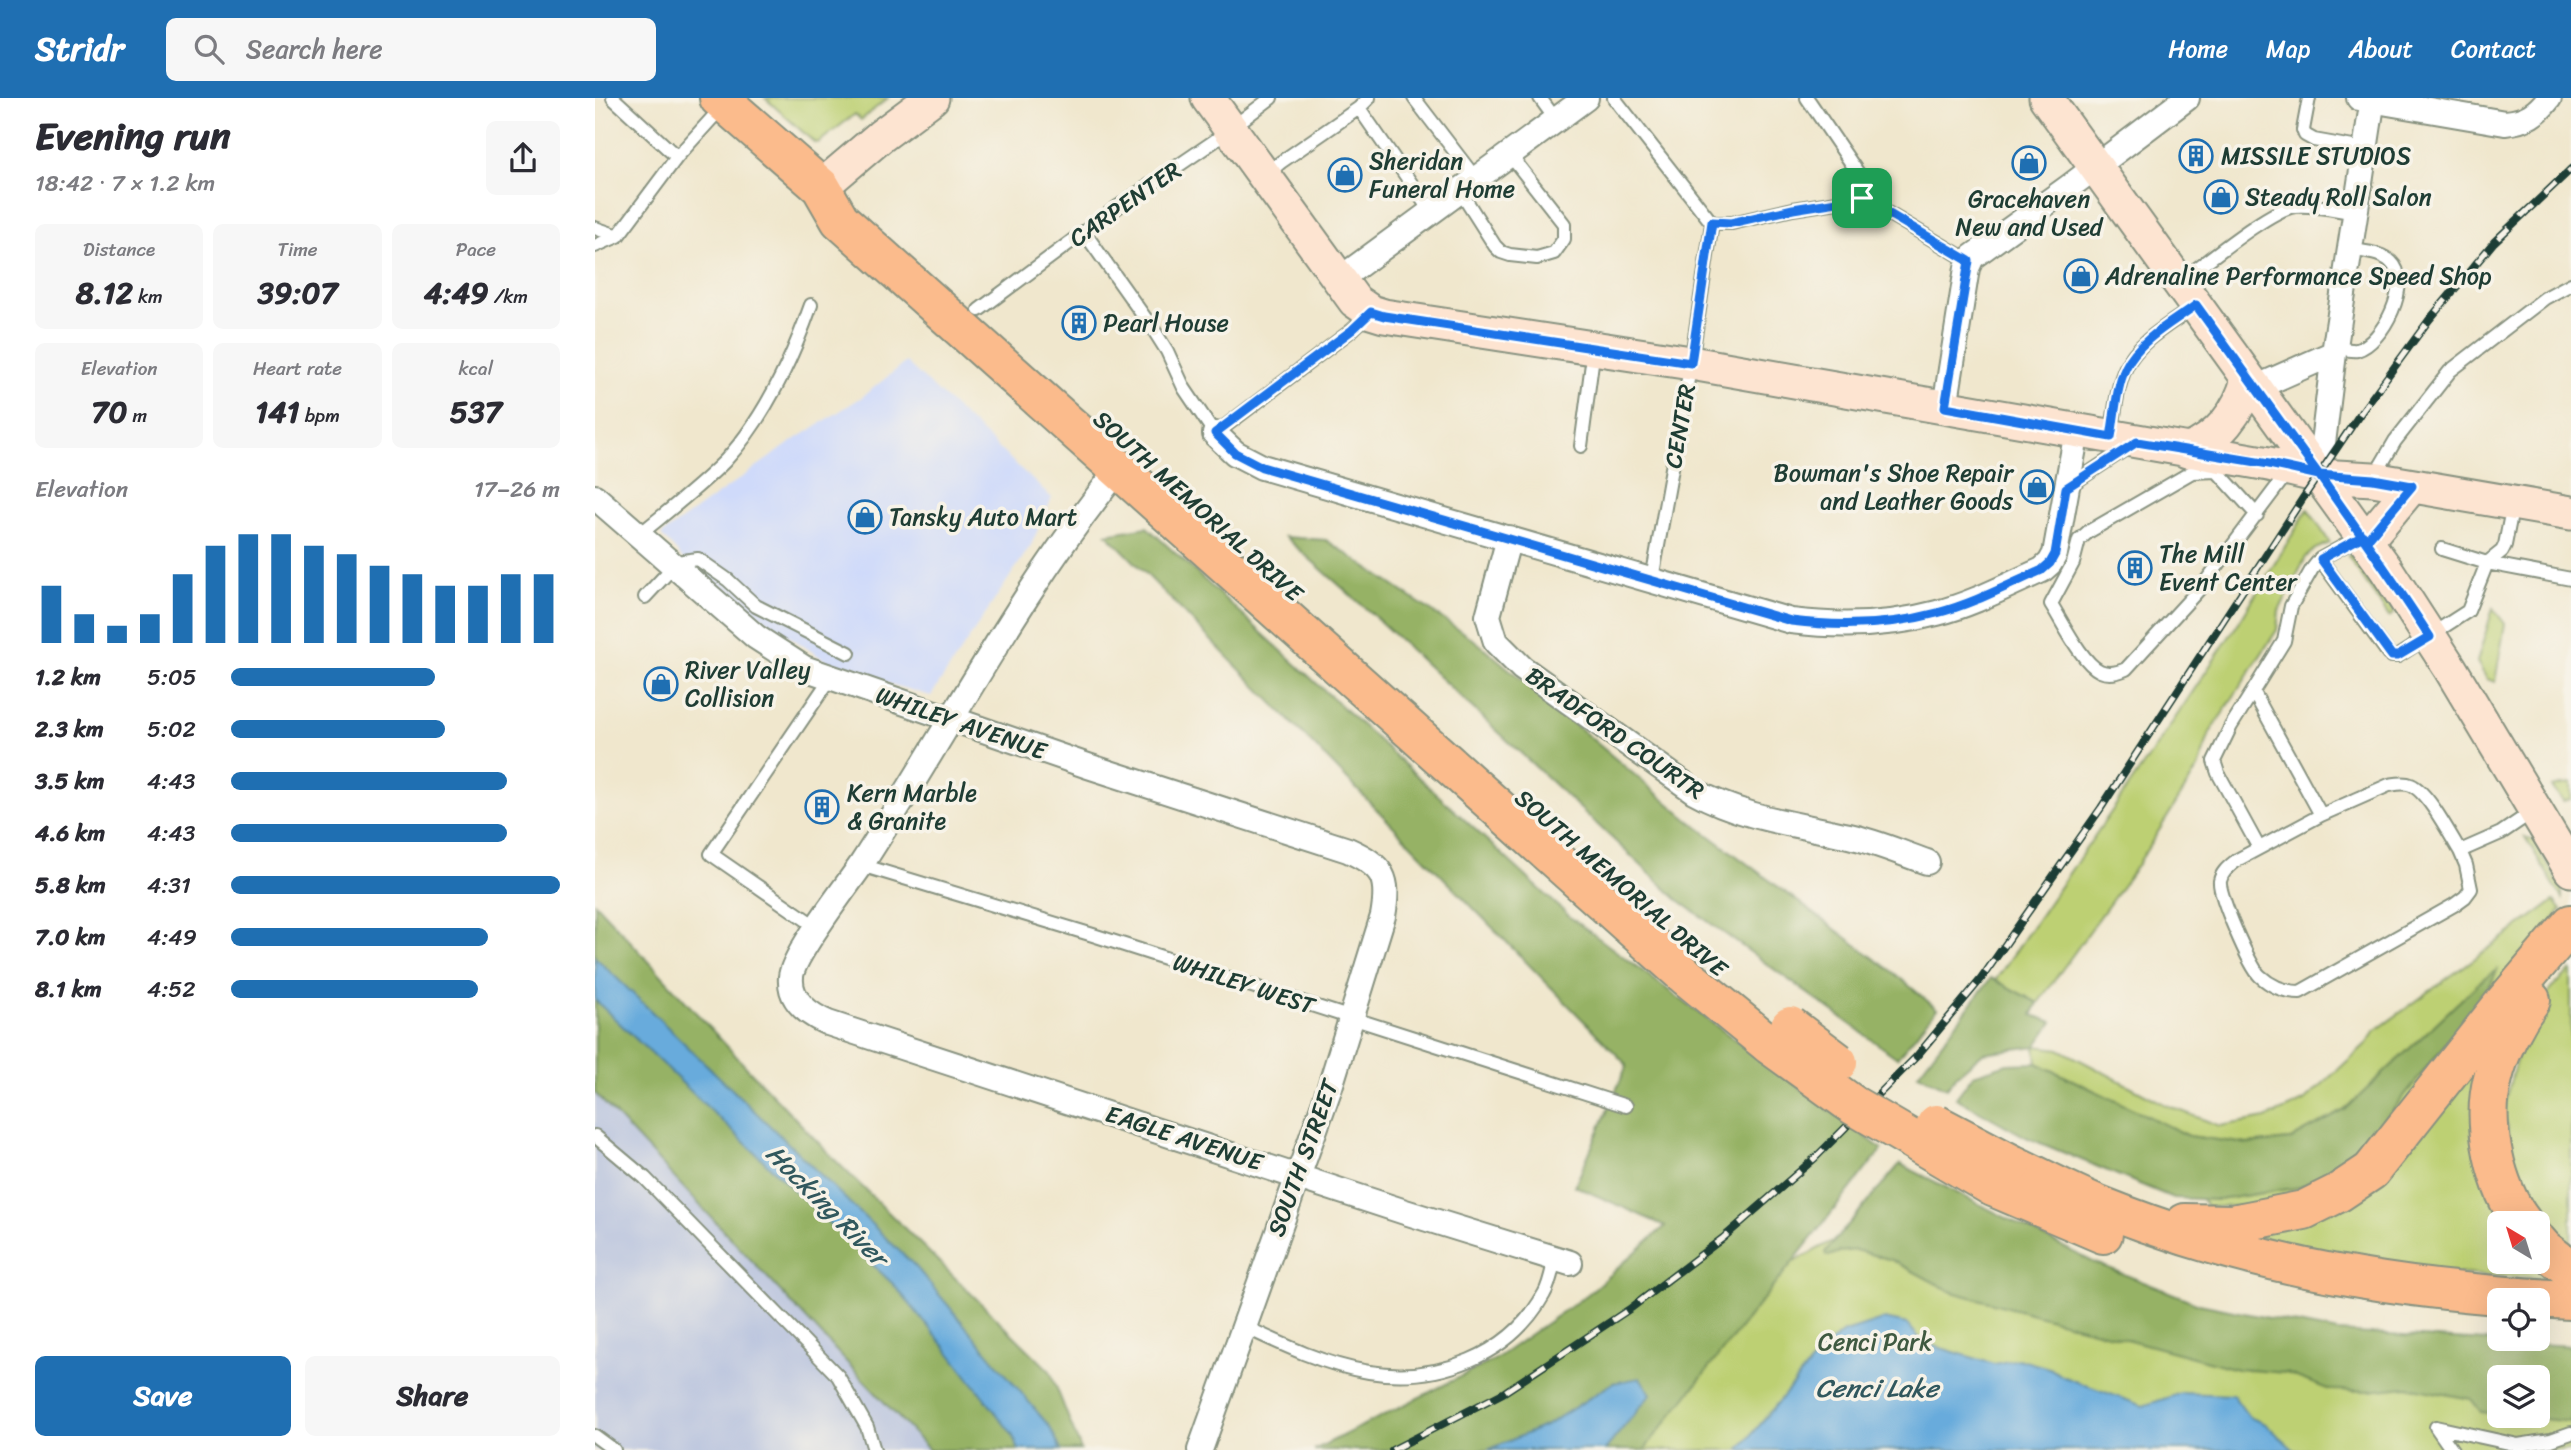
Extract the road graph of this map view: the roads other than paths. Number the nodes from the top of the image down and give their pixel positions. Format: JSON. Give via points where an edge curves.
{"nodes":[{"id":1,"x":613,"y":98,"type":"edge"},
{"id":2,"x":932,"y":98,"type":"edge"},
{"id":3,"x":1208,"y":98,"type":"edge"},
{"id":4,"x":1271,"y":98,"type":"edge"},
{"id":5,"x":1369,"y":98,"type":"edge"},
{"id":6,"x":1414,"y":98,"type":"edge"},
{"id":7,"x":1540,"y":98,"type":"edge"},
{"id":8,"x":1586,"y":98,"type":"edge"},
{"id":9,"x":1614,"y":98,"type":"edge"},
{"id":10,"x":1807,"y":98,"type":"edge"},
{"id":11,"x":2046,"y":98,"type":"edge"},
{"id":12,"x":2187,"y":98,"type":"edge"},
{"id":13,"x":2309,"y":98,"type":"edge"},
{"id":14,"x":2549,"y":98,"type":"edge"},
{"id":15,"x":2368,"y":99,"type":"edge"},
{"id":16,"x":722,"y":101,"type":"edge"},
{"id":17,"x":1359,"y":108,"type":"junction"},
{"id":18,"x":1556,"y":120,"type":"junction"},
{"id":19,"x":1229,"y":128,"type":"junction"},
{"id":20,"x":2364,"y":149,"type":"junction"},
{"id":21,"x":1510,"y":155,"type":"junction"},
{"id":22,"x":677,"y":157,"type":"junction"},
{"id":23,"x":2096,"y":167,"type":"junction"},
{"id":24,"x":1265,"y":176,"type":"junction"},
{"id":25,"x":1468,"y":185,"type":"junction"},
{"id":26,"x":821,"y":187,"type":"junction"},
{"id":27,"x":1862,"y":198,"type":"junction"},
{"id":28,"x":1431,"y":212,"type":"junction"},
{"id":29,"x":2355,"y":214,"type":"junction"},
{"id":30,"x":1712,"y":222,"type":"junction"},
{"id":31,"x":595,"y":228,"type":"edge"},
{"id":32,"x":1084,"y":232,"type":"junction"},
{"id":33,"x":618,"y":236,"type":"junction"},
{"id":34,"x":595,"y":246,"type":"edge"},
{"id":35,"x":2349,"y":249,"type":"junction"},
{"id":36,"x":1969,"y":261,"type":"junction"},
{"id":37,"x":1340,"y":279,"type":"junction"},
{"id":38,"x":2571,"y":284,"type":"edge"},
{"id":39,"x":2188,"y":294,"type":"junction"},
{"id":40,"x":811,"y":305,"type":"dead end"},
{"id":41,"x":979,"y":310,"type":"junction"},
{"id":42,"x":1371,"y":312,"type":"junction"},
{"id":43,"x":1594,"y":348,"type":"junction"},
{"id":44,"x":2334,"y":350,"type":"junction"},
{"id":45,"x":1691,"y":363,"type":"junction"},
{"id":46,"x":2252,"y":383,"type":"junction"},
{"id":47,"x":1945,"y":407,"type":"junction"},
{"id":48,"x":2077,"y":431,"type":"junction"},
{"id":49,"x":1215,"y":433,"type":"junction"},
{"id":50,"x":2124,"y":439,"type":"junction"},
{"id":51,"x":1581,"y":446,"type":"dead end"},
{"id":52,"x":2187,"y":451,"type":"junction"},
{"id":53,"x":2218,"y":464,"type":"junction"},
{"id":54,"x":1119,"y":469,"type":"junction"},
{"id":55,"x":2305,"y":472,"type":"junction"},
{"id":56,"x":2373,"y":479,"type":"junction"},
{"id":57,"x":2412,"y":486,"type":"junction"},
{"id":58,"x":2066,"y":488,"type":"junction"},
{"id":59,"x":595,"y":497,"type":"edge"},
{"id":60,"x":2513,"y":503,"type":"junction"},
{"id":61,"x":2571,"y":513,"type":"edge"},
{"id":62,"x":2257,"y":515,"type":"junction"},
{"id":63,"x":639,"y":536,"type":"junction"},
{"id":64,"x":1509,"y":538,"type":"junction"},
{"id":65,"x":2364,"y":539,"type":"junction"},
{"id":66,"x":2442,"y":549,"type":"dead end"},
{"id":67,"x":2321,"y":559,"type":"junction"},
{"id":68,"x":2487,"y":563,"type":"junction"},
{"id":69,"x":675,"y":568,"type":"junction"},
{"id":70,"x":1652,"y":579,"type":"junction"},
{"id":71,"x":2571,"y":579,"type":"edge"},
{"id":72,"x":645,"y":597,"type":"dead end"},
{"id":73,"x":2430,"y":637,"type":"junction"},
{"id":74,"x":849,"y":653,"type":"dead end"},
{"id":75,"x":831,"y":679,"type":"junction"},
{"id":76,"x":2253,"y":691,"type":"junction"},
{"id":77,"x":949,"y":720,"type":"junction"},
{"id":78,"x":2321,"y":815,"type":"junction"},
{"id":79,"x":2550,"y":819,"type":"edge"},
{"id":80,"x":2259,"y":848,"type":"junction"},
{"id":81,"x":2460,"y":852,"type":"junction"},
{"id":82,"x":1927,"y":862,"type":"dead end"},
{"id":83,"x":861,"y":864,"type":"junction"},
{"id":84,"x":1375,"y":864,"type":"joint"},
{"id":85,"x":2571,"y":870,"type":"edge"},
{"id":86,"x":2571,"y":924,"type":"edge"},
{"id":87,"x":818,"y":928,"type":"junction"},
{"id":88,"x":2571,"y":952,"type":"edge"},
{"id":89,"x":1352,"y":1019,"type":"junction"},
{"id":90,"x":1780,"y":1036,"type":"junction"},
{"id":91,"x":1626,"y":1106,"type":"dead end"},
{"id":92,"x":595,"y":1136,"type":"edge"},
{"id":93,"x":1297,"y":1175,"type":"junction"},
{"id":94,"x":2002,"y":1175,"type":"junction"},
{"id":95,"x":2515,"y":1211,"type":"edge"},
{"id":96,"x":2143,"y":1222,"type":"junction"},
{"id":97,"x":2550,"y":1252,"type":"edge"},
{"id":98,"x":1562,"y":1261,"type":"joint"},
{"id":99,"x":2571,"y":1270,"type":"edge"},
{"id":100,"x":2571,"y":1300,"type":"edge"},
{"id":101,"x":2487,"y":1320,"type":"edge"},
{"id":102,"x":2550,"y":1324,"type":"edge"},
{"id":103,"x":2571,"y":1325,"type":"edge"},
{"id":104,"x":1243,"y":1326,"type":"junction"},
{"id":105,"x":2571,"y":1433,"type":"edge"},
{"id":106,"x":595,"y":1436,"type":"edge"},
{"id":107,"x":2514,"y":1448,"type":"edge"},
{"id":108,"x":614,"y":1450,"type":"edge"},
{"id":109,"x":874,"y":1450,"type":"edge"},
{"id":110,"x":1200,"y":1450,"type":"edge"},
{"id":111,"x":2452,"y":1450,"type":"edge"}],
"edges":[{"from":1,"to":22,"type":"lane"},
{"from":2,"to":26,"type":"street"},
{"from":3,"to":19,"type":"street"},
{"from":4,"to":19,"type":"lane","name":"CARPENTER"},
{"from":5,"to":17,"type":"lane"},
{"from":6,"to":25,"type":"lane"},
{"from":7,"to":18,"type":"lane"},
{"from":8,"to":18,"type":"street"},
{"from":9,"to":30,"type":"lane"},
{"from":10,"to":27,"type":"lane","via":[[1858,173]]},
{"from":11,"to":23,"type":"street"},
{"from":12,"to":23,"type":"street"},
{"from":13,"to":20,"type":"lane","via":[[2305,135]]},
{"from":14,"to":15,"type":"street","via":[[2533,116],[2505,123]]},
{"from":15,"to":20,"type":"street"},
{"from":16,"to":22,"type":"lane"},
{"from":16,"to":26,"type":"highway","name":"SOUTH MEMORIAL DRIVE"},
{"from":17,"to":24,"type":"lane"},
{"from":17,"to":28,"type":"lane"},
{"from":18,"to":21,"type":"street"},
{"from":19,"to":24,"type":"street"},
{"from":19,"to":32,"type":"lane","name":"CARPENTER"},
{"from":20,"to":29,"type":"street"},
{"from":21,"to":25,"type":"street"},
{"from":21,"to":25,"type":"lane","via":[[1564,224],[1564,239],[1555,253],[1537,258],[1501,252]]},
{"from":22,"to":33,"type":"lane"},
{"from":23,"to":36,"type":"street"},
{"from":23,"to":39,"type":"street"},
{"from":24,"to":37,"type":"street"},
{"from":25,"to":28,"type":"street"},
{"from":26,"to":41,"type":"highway","name":"SOUTH MEMORIAL DRIVE","via":[[858,201]]},
{"from":26,"to":54,"type":"highway","name":"SOUTH MEMORIAL DRIVE","via":[[840,220]]},
{"from":27,"to":30,"type":"lane","via":[[1731,223]]},
{"from":27,"to":36,"type":"lane"},
{"from":28,"to":37,"type":"street"},
{"from":29,"to":35,"type":"street"},
{"from":29,"to":39,"type":"lane","via":[[2288,207],[2268,217]]},
{"from":30,"to":45,"type":"lane","name":"CENTER"},
{"from":31,"to":33,"type":"lane"},
{"from":32,"to":41,"type":"lane","name":"CARPENTER"},
{"from":32,"to":49,"type":"lane","via":[[1155,332],[1184,388]]},
{"from":33,"to":34,"type":"lane"},
{"from":35,"to":44,"type":"street"},
{"from":35,"to":44,"type":"lane","via":[[2393,263],[2399,288],[2392,313],[2368,343],[2356,350]]},
{"from":36,"to":47,"type":"street"},
{"from":37,"to":42,"type":"street"},
{"from":38,"to":56,"type":"lane","via":[[2545,298],[2450,371],[2395,441]]},
{"from":39,"to":46,"type":"street"},
{"from":39,"to":50,"type":"lane","via":[[2127,365],[2121,381]]},
{"from":40,"to":63,"type":"lane","via":[[782,376],[744,437],[725,460]]},
{"from":41,"to":90,"type":"highway","name":"SOUTH MEMORIAL DRIVE","via":[[1705,960]]},
{"from":42,"to":43,"type":"street"},
{"from":42,"to":49,"type":"lane"},
{"from":43,"to":45,"type":"street"},
{"from":43,"to":51,"type":"lane"},
{"from":44,"to":46,"type":"street"},
{"from":44,"to":55,"type":"street"},
{"from":45,"to":47,"type":"street"},
{"from":45,"to":70,"type":"lane","name":"CENTER"},
{"from":46,"to":52,"type":"street","via":[[2216,436]]},
{"from":46,"to":55,"type":"street"},
{"from":47,"to":48,"type":"street"},
{"from":48,"to":50,"type":"street"},
{"from":48,"to":58,"type":"street"},
{"from":49,"to":64,"type":"street","via":[[1235,453],[1262,467]]},
{"from":50,"to":52,"type":"street"},
{"from":50,"to":58,"type":"lane"},
{"from":52,"to":53,"type":"street"},
{"from":53,"to":55,"type":"street"},
{"from":53,"to":62,"type":"lane"},
{"from":53,"to":62,"type":"lane","via":[[2192,472],[2079,540],[2073,563],[2051,604],[2089,664],[2115,674],[2126,669],[2203,585]]},
{"from":54,"to":77,"type":"street","via":[[1040,575]]},
{"from":54,"to":90,"type":"highway","name":"SOUTH MEMORIAL DRIVE","via":[[1687,977]]},
{"from":55,"to":56,"type":"street"},
{"from":55,"to":62,"type":"lane"},
{"from":55,"to":65,"type":"street"},
{"from":56,"to":57,"type":"street"},
{"from":57,"to":60,"type":"street"},
{"from":57,"to":65,"type":"street"},
{"from":58,"to":70,"type":"street","via":[[2050,563],[1938,613],[1879,624],[1830,626],[1791,621]]},
{"from":59,"to":63,"type":"street","name":"WHILEY AVENUE"},
{"from":60,"to":61,"type":"street"},
{"from":60,"to":68,"type":"lane","via":[[2505,545]]},
{"from":63,"to":69,"type":"street","name":"WHILEY AVENUE"},
{"from":64,"to":70,"type":"street"},
{"from":64,"to":82,"type":"street","name":"BRADFORD COURTR","via":[[1488,616],[1496,642],[1522,668],[1716,804],[1750,816],[1853,837]]},
{"from":65,"to":67,"type":"lane"},
{"from":65,"to":73,"type":"street"},
{"from":66,"to":68,"type":"lane"},
{"from":67,"to":73,"type":"lane","via":[[2392,656]]},
{"from":67,"to":76,"type":"lane","via":[[2291,606],[2284,641]]},
{"from":68,"to":71,"type":"lane"},
{"from":68,"to":73,"type":"lane","via":[[2468,611]]},
{"from":69,"to":72,"type":"lane"},
{"from":69,"to":74,"type":"lane","via":[[683,561],[698,559],[756,606]]},
{"from":69,"to":75,"type":"street","name":"WHILEY AVENUE","via":[[764,642]]},
{"from":73,"to":79,"type":"street"},
{"from":75,"to":77,"type":"street","name":"WHILEY AVENUE"},
{"from":75,"to":87,"type":"lane","via":[[711,854]]},
{"from":76,"to":78,"type":"lane"},
{"from":76,"to":80,"type":"lane","via":[[2214,761]]},
{"from":77,"to":83,"type":"street"},
{"from":77,"to":84,"type":"street","name":"WHILEY AVENUE","via":[[1348,850]]},
{"from":78,"to":80,"type":"lane"},
{"from":78,"to":81,"type":"lane","via":[[2389,785],[2412,785]]},
{"from":79,"to":81,"type":"lane","via":[[2501,833]]},
{"from":79,"to":85,"type":"street"},
{"from":80,"to":81,"type":"lane","via":[[2226,869],[2220,889],[2258,975],[2284,992],[2311,987],[2465,897],[2471,888]]},
{"from":83,"to":87,"type":"street"},
{"from":83,"to":89,"type":"lane","name":"WHILEY WEST"},
{"from":84,"to":89,"type":"street","name":"SOUTH STREET","via":[[1386,884],[1386,899]]},
{"from":86,"to":96,"type":"highway","via":[[2371,1171],[2304,1210],[2232,1224]]},
{"from":87,"to":93,"type":"street","name":"EAGLE AVENUE","via":[[791,974],[791,986],[813,1017]]},
{"from":88,"to":95,"type":"highway","via":[[2528,1004],[2492,1079],[2491,1140],[2497,1172]]},
{"from":89,"to":91,"type":"lane","name":"WHILEY WEST"},
{"from":89,"to":93,"type":"street","name":"SOUTH STREET"},
{"from":90,"to":94,"type":"highway","name":"SOUTH MEMORIAL DRIVE","bridge":true,"via":[[1853,1105]]},
{"from":92,"to":109,"type":"lane","via":[[645,1178],[838,1376],[867,1427]]},
{"from":93,"to":98,"type":"street","name":"EAGLE AVENUE"},
{"from":93,"to":104,"type":"street","name":"SOUTH STREET"},
{"from":94,"to":96,"type":"highway","name":"SOUTH MEMORIAL DRIVE"},
{"from":94,"to":101,"type":"highway","name":"SOUTH MEMORIAL DRIVE","via":[[2086,1228],[2237,1277],[2324,1298]]},
{"from":96,"to":100,"type":"highway","name":"SOUTH MEMORIAL DRIVE","via":[[2327,1274],[2415,1288]]},
{"from":97,"to":99,"type":"highway"},
{"from":98,"to":104,"type":"lane","via":[[1519,1329],[1488,1353],[1452,1367],[1421,1373],[1370,1372],[1335,1364]]},
{"from":102,"to":103,"type":"highway"},
{"from":104,"to":110,"type":"street","name":"SOUTH STREET"},
{"from":105,"to":107,"type":"lane"},
{"from":106,"to":108,"type":"lane"},
{"from":107,"to":111,"type":"lane","via":[[2436,1427]]}]}
